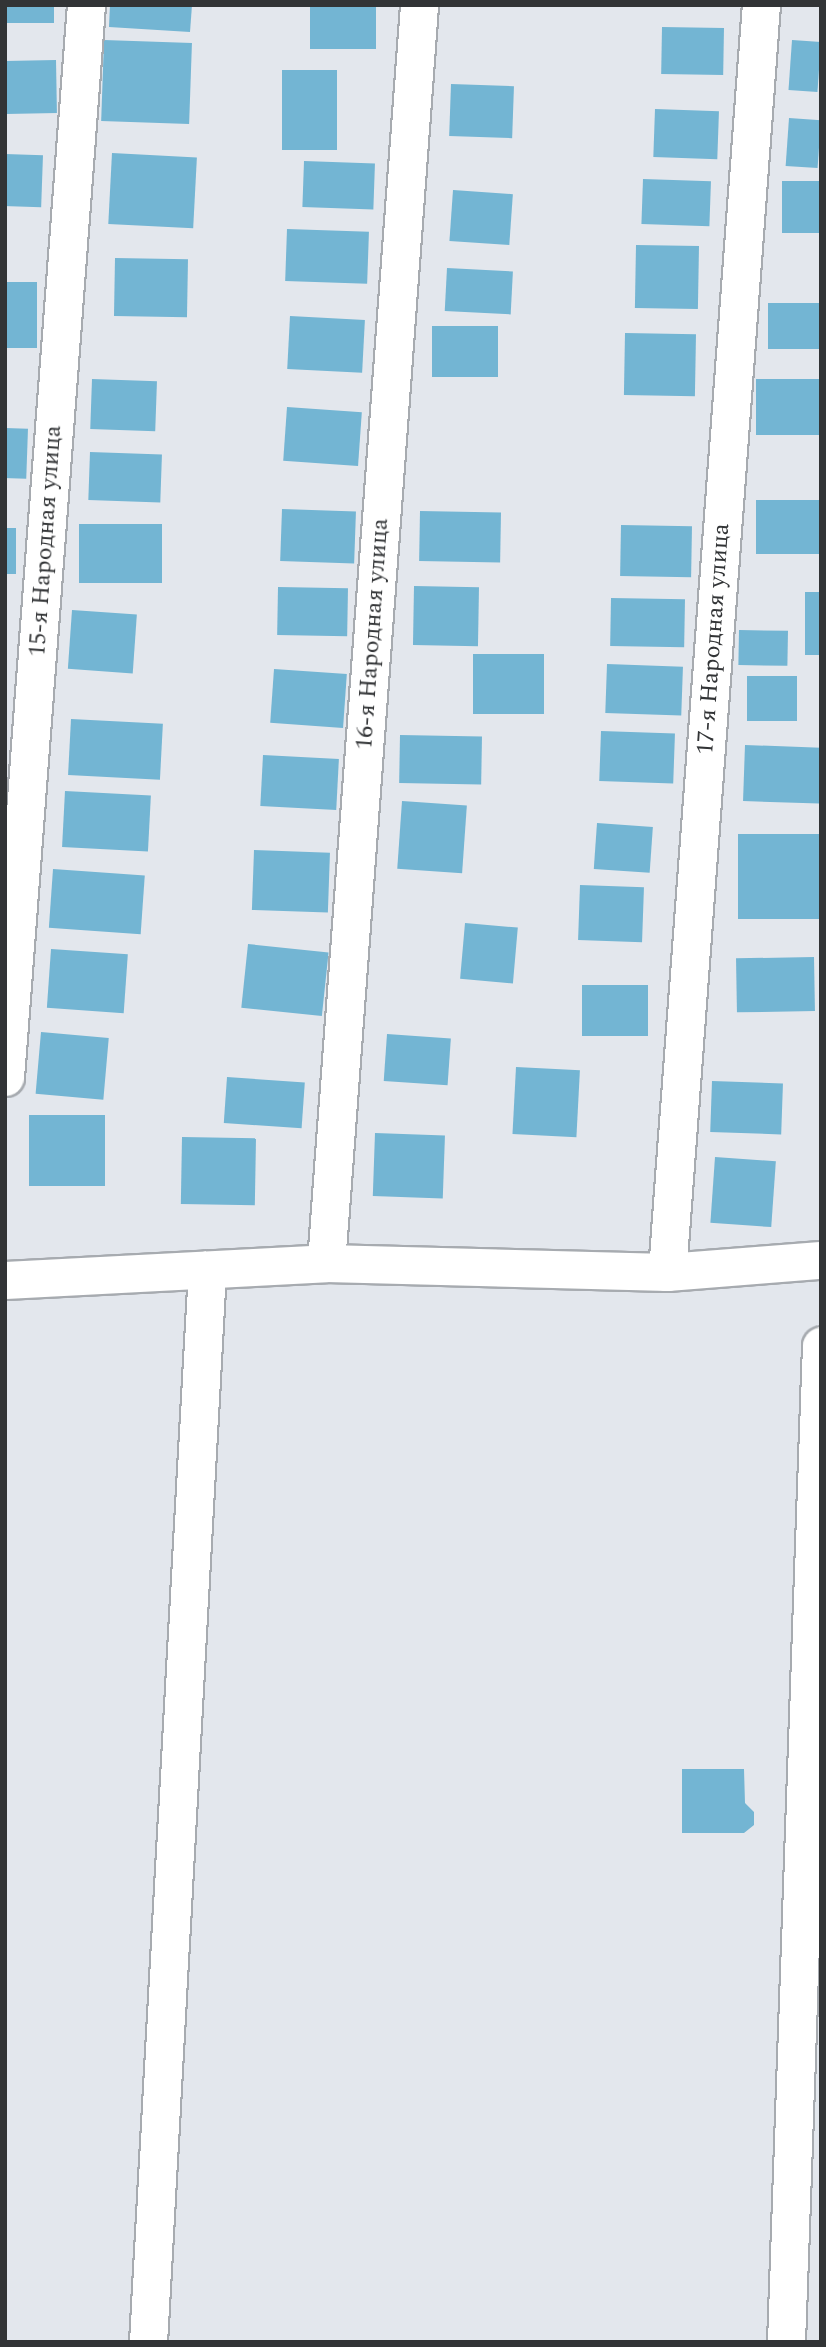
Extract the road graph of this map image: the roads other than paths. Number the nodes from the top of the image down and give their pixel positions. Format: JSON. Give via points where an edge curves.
{"nodes":[{"id":1,"x":86,"y":5,"type":"edge"},
{"id":2,"x":419,"y":5,"type":"edge"},
{"id":3,"x":761,"y":5,"type":"edge"},
{"id":4,"x":5,"y":1077,"type":"edge"},
{"id":5,"x":821,"y":1260,"type":"edge"},
{"id":6,"x":326,"y":1264,"type":"junction"},
{"id":7,"x":206,"y":1270,"type":"junction"},
{"id":8,"x":667,"y":1272,"type":"junction"},
{"id":9,"x":5,"y":1280,"type":"edge"},
{"id":10,"x":821,"y":1346,"type":"edge"},
{"id":11,"x":148,"y":2342,"type":"edge"},
{"id":12,"x":786,"y":2342,"type":"edge"}],
"edges":[{"from":1,"to":4,"type":"street","name":"15-я Народная улица"},
{"from":2,"to":6,"type":"street","name":"16-я Народная улица"},
{"from":3,"to":8,"type":"street","name":"17-я Народная улица"},
{"from":5,"to":8,"type":"street"},
{"from":6,"to":7,"type":"street"},
{"from":6,"to":8,"type":"street"},
{"from":7,"to":9,"type":"street"},
{"from":7,"to":11,"type":"street"},
{"from":10,"to":12,"type":"street"}]}
